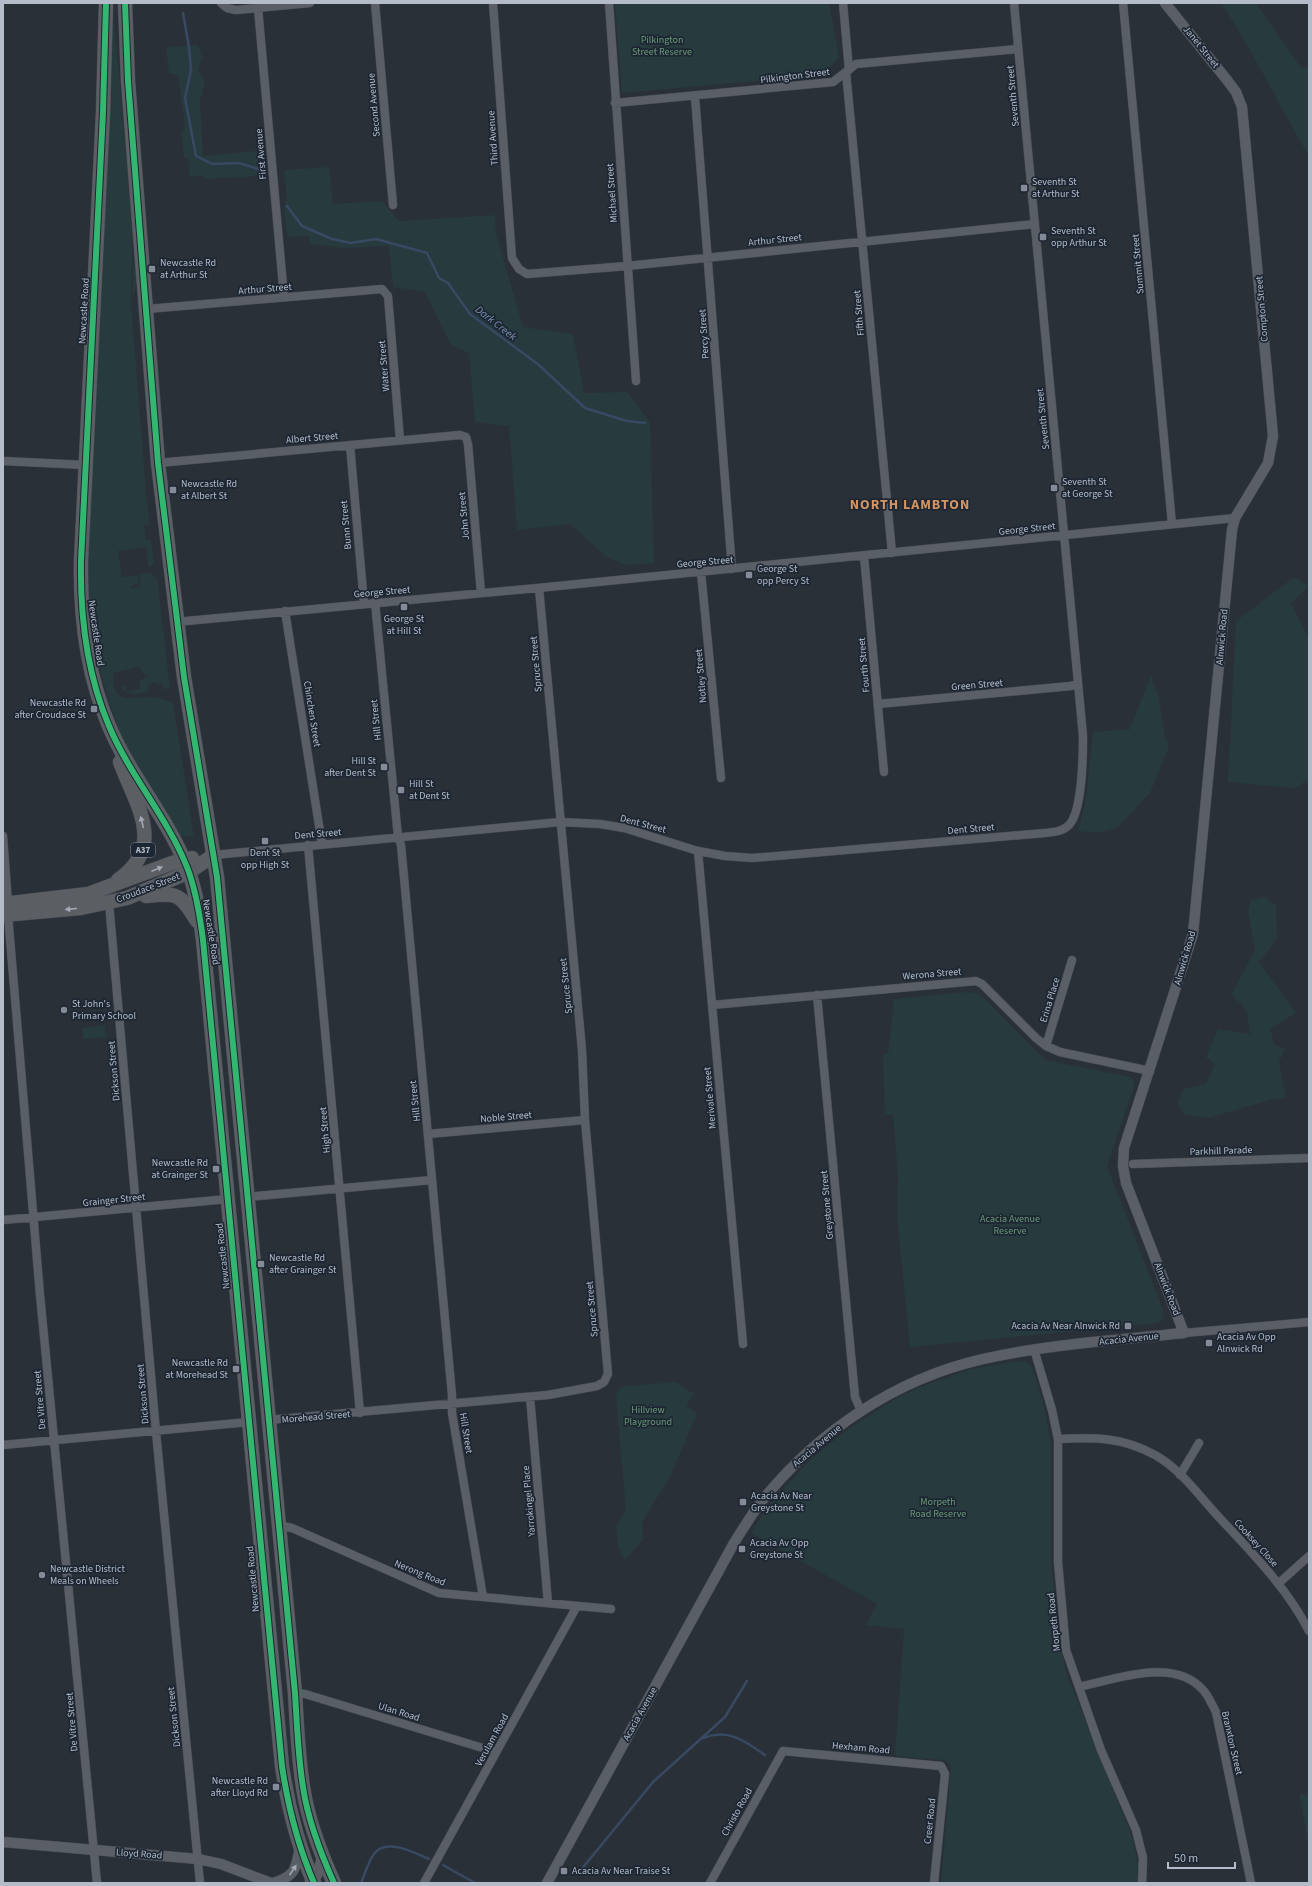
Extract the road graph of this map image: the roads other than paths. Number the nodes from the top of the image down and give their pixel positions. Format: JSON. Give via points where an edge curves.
{"nodes":[{"id":1,"x":106,"y":3,"type":"edge"},
{"id":2,"x":125,"y":3,"type":"edge"},
{"id":3,"x":221,"y":3,"type":"edge"},
{"id":4,"x":310,"y":3,"type":"edge"},
{"id":5,"x":375,"y":3,"type":"edge"},
{"id":6,"x":493,"y":3,"type":"edge"},
{"id":7,"x":609,"y":3,"type":"edge"},
{"id":8,"x":843,"y":3,"type":"edge"},
{"id":9,"x":1014,"y":3,"type":"edge"},
{"id":10,"x":1123,"y":3,"type":"edge"},
{"id":11,"x":1165,"y":3,"type":"edge"},
{"id":12,"x":258,"y":8,"type":"junction"},
{"id":13,"x":1018,"y":49,"type":"junction"},
{"id":14,"x":847,"y":71,"type":"junction"},
{"id":15,"x":1236,"y":92,"type":"joint"},
{"id":16,"x":695,"y":97,"type":"junction"},
{"id":17,"x":616,"y":103,"type":"junction"},
{"id":18,"x":393,"y":205,"type":"dead end"},
{"id":19,"x":1034,"y":224,"type":"junction"},
{"id":20,"x":862,"y":240,"type":"junction"},
{"id":21,"x":708,"y":257,"type":"junction"},
{"id":22,"x":628,"y":266,"type":"junction"},
{"id":23,"x":519,"y":269,"type":"joint"},
{"id":24,"x":385,"y":290,"type":"joint"},
{"id":25,"x":284,"y":298,"type":"junction"},
{"id":26,"x":147,"y":309,"type":"junction"},
{"id":27,"x":636,"y":382,"type":"dead end"},
{"id":28,"x":466,"y":437,"type":"joint"},
{"id":29,"x":400,"y":440,"type":"junction"},
{"id":30,"x":350,"y":445,"type":"junction"},
{"id":31,"x":3,"y":461,"type":"edge"},
{"id":32,"x":158,"y":463,"type":"junction"},
{"id":33,"x":85,"y":465,"type":"junction"},
{"id":34,"x":1235,"y":518,"type":"junction"},
{"id":35,"x":1172,"y":524,"type":"junction"},
{"id":36,"x":1065,"y":536,"type":"junction"},
{"id":37,"x":892,"y":553,"type":"junction"},
{"id":38,"x":864,"y":556,"type":"junction"},
{"id":39,"x":732,"y":569,"type":"junction"},
{"id":40,"x":701,"y":572,"type":"junction"},
{"id":41,"x":539,"y":588,"type":"junction"},
{"id":42,"x":481,"y":593,"type":"junction"},
{"id":43,"x":375,"y":602,"type":"junction"},
{"id":44,"x":364,"y":603,"type":"junction"},
{"id":45,"x":285,"y":610,"type":"junction"},
{"id":46,"x":176,"y":622,"type":"junction"},
{"id":47,"x":1078,"y":683,"type":"junction"},
{"id":48,"x":878,"y":704,"type":"junction"},
{"id":49,"x":110,"y":728,"type":"junction"},
{"id":50,"x":884,"y":772,"type":"dead end"},
{"id":51,"x":721,"y":778,"type":"dead end"},
{"id":52,"x":560,"y":822,"type":"junction"},
{"id":53,"x":1064,"y":829,"type":"joint"},
{"id":54,"x":3,"y":836,"type":"edge"},
{"id":55,"x":398,"y":837,"type":"junction"},
{"id":56,"x":322,"y":844,"type":"junction"},
{"id":57,"x":308,"y":845,"type":"junction"},
{"id":58,"x":698,"y":851,"type":"junction"},
{"id":59,"x":214,"y":855,"type":"junction"},
{"id":60,"x":186,"y":866,"type":"junction"},
{"id":61,"x":94,"y":893,"type":"junction"},
{"id":62,"x":127,"y":898,"type":"junction"},
{"id":63,"x":109,"y":903,"type":"junction"},
{"id":64,"x":6,"y":909,"type":"edge"},
{"id":65,"x":201,"y":928,"type":"junction"},
{"id":66,"x":1072,"y":960,"type":"dead end"},
{"id":67,"x":817,"y":995,"type":"junction"},
{"id":68,"x":712,"y":1005,"type":"junction"},
{"id":69,"x":1046,"y":1046,"type":"junction"},
{"id":70,"x":1150,"y":1071,"type":"junction"},
{"id":71,"x":585,"y":1120,"type":"junction"},
{"id":72,"x":428,"y":1134,"type":"junction"},
{"id":73,"x":1309,"y":1158,"type":"edge"},
{"id":74,"x":1133,"y":1164,"type":"dead end"},
{"id":75,"x":432,"y":1180,"type":"junction"},
{"id":76,"x":340,"y":1188,"type":"junction"},
{"id":77,"x":247,"y":1197,"type":"junction"},
{"id":78,"x":228,"y":1199,"type":"junction"},
{"id":79,"x":137,"y":1207,"type":"junction"},
{"id":80,"x":34,"y":1218,"type":"junction"},
{"id":81,"x":3,"y":1220,"type":"edge"},
{"id":82,"x":1309,"y":1322,"type":"edge"},
{"id":83,"x":1184,"y":1333,"type":"junction"},
{"id":84,"x":743,"y":1344,"type":"dead end"},
{"id":85,"x":1034,"y":1349,"type":"junction"},
{"id":86,"x":604,"y":1382,"type":"joint"},
{"id":87,"x":530,"y":1397,"type":"junction"},
{"id":88,"x":452,"y":1403,"type":"junction"},
{"id":89,"x":861,"y":1411,"type":"junction"},
{"id":90,"x":360,"y":1413,"type":"junction"},
{"id":91,"x":268,"y":1420,"type":"junction"},
{"id":92,"x":250,"y":1422,"type":"junction"},
{"id":93,"x":156,"y":1432,"type":"junction"},
{"id":94,"x":1058,"y":1439,"type":"junction"},
{"id":95,"x":54,"y":1440,"type":"junction"},
{"id":96,"x":1198,"y":1443,"type":"dead end"},
{"id":97,"x":3,"y":1446,"type":"edge"},
{"id":98,"x":1180,"y":1475,"type":"junction"},
{"id":99,"x":258,"y":1524,"type":"junction"},
{"id":100,"x":278,"y":1524,"type":"junction"},
{"id":101,"x":1309,"y":1556,"type":"edge"},
{"id":102,"x":1279,"y":1583,"type":"junction"},
{"id":103,"x":483,"y":1597,"type":"junction"},
{"id":104,"x":548,"y":1603,"type":"junction"},
{"id":105,"x":577,"y":1606,"type":"junction"},
{"id":106,"x":611,"y":1609,"type":"dead end"},
{"id":107,"x":1309,"y":1631,"type":"edge"},
{"id":108,"x":1079,"y":1687,"type":"junction"},
{"id":109,"x":295,"y":1693,"type":"junction"},
{"id":110,"x":783,"y":1751,"type":"joint"},
{"id":111,"x":496,"y":1752,"type":"junction"},
{"id":112,"x":938,"y":1765,"type":"joint"},
{"id":113,"x":3,"y":1842,"type":"edge"},
{"id":114,"x":300,"y":1847,"type":"junction"},
{"id":115,"x":94,"y":1851,"type":"junction"},
{"id":116,"x":322,"y":1856,"type":"junction"},
{"id":117,"x":198,"y":1859,"type":"junction"},
{"id":118,"x":312,"y":1882,"type":"edge"},
{"id":119,"x":97,"y":1883,"type":"edge"},
{"id":120,"x":200,"y":1883,"type":"edge"},
{"id":121,"x":272,"y":1883,"type":"edge"},
{"id":122,"x":334,"y":1883,"type":"edge"},
{"id":123,"x":424,"y":1883,"type":"edge"},
{"id":124,"x":547,"y":1883,"type":"edge"},
{"id":125,"x":710,"y":1883,"type":"edge"},
{"id":126,"x":934,"y":1883,"type":"edge"},
{"id":127,"x":1142,"y":1883,"type":"edge"},
{"id":128,"x":1252,"y":1883,"type":"edge"}],
"edges":[{"from":1,"to":33,"type":"highway","name":"Newcastle Road","via":[[102,143]]},
{"from":2,"to":26,"type":"highway","name":"Newcastle Road","via":[[128,81]]},
{"from":3,"to":12,"type":"street","via":[[236,10]]},
{"from":4,"to":12,"type":"street"},
{"from":5,"to":18,"type":"street","name":"Second Avenue"},
{"from":6,"to":23,"type":"street","name":"Third Avenue","via":[[512,258]]},
{"from":7,"to":17,"type":"street","name":"Michael Street"},
{"from":8,"to":14,"type":"street","name":"Fifth Street"},
{"from":9,"to":13,"type":"street","name":"Seventh Street"},
{"from":10,"to":35,"type":"street","name":"Summit Street"},
{"from":11,"to":15,"type":"street","name":"Janet Street"},
{"from":12,"to":25,"type":"street","name":"First Avenue"},
{"from":13,"to":14,"type":"street","name":"Pilkington Street","via":[[856,64]]},
{"from":13,"to":19,"type":"street","name":"Seventh Street"},
{"from":14,"to":16,"type":"street","name":"Pilkington Street","via":[[833,82]]},
{"from":14,"to":20,"type":"street","name":"Fifth Street"},
{"from":15,"to":34,"type":"street","name":"Compton Street","via":[[1245,124],[1273,436],[1268,463]]},
{"from":16,"to":17,"type":"street","name":"Pilkington Street"},
{"from":16,"to":21,"type":"street","name":"Percy Street"},
{"from":17,"to":22,"type":"street","name":"Michael Street"},
{"from":19,"to":20,"type":"street","name":"Arthur Street"},
{"from":19,"to":36,"type":"street","name":"Seventh Street"},
{"from":20,"to":21,"type":"street","name":"Arthur Street"},
{"from":20,"to":37,"type":"street","name":"Fifth Street"},
{"from":21,"to":22,"type":"street","name":"Arthur Street"},
{"from":21,"to":39,"type":"street","name":"Percy Street"},
{"from":22,"to":23,"type":"street","name":"Arthur Street","via":[[528,274]]},
{"from":22,"to":27,"type":"street","name":"Michael Street"},
{"from":24,"to":25,"type":"street","name":"Arthur Street"},
{"from":24,"to":29,"type":"street","name":"Water Street","via":[[388,296]]},
{"from":25,"to":26,"type":"street","name":"Arthur Street"},
{"from":26,"to":32,"type":"highway","name":"Newcastle Road"},
{"from":28,"to":29,"type":"street","name":"Albert Street","via":[[460,435]]},
{"from":28,"to":42,"type":"street","name":"John Street"},
{"from":29,"to":30,"type":"street","name":"Albert Street"},
{"from":30,"to":32,"type":"street","name":"Albert Street"},
{"from":30,"to":44,"type":"street","name":"Bunn Street"},
{"from":31,"to":33,"type":"street"},
{"from":32,"to":46,"type":"highway","name":"Newcastle Road"},
{"from":33,"to":49,"type":"highway","name":"Newcastle Road","via":[[81,575],[83,621],[94,685]]},
{"from":34,"to":35,"type":"street","name":"George Street"},
{"from":34,"to":70,"type":"street","name":"Alnwick Road","via":[[1193,934]]},
{"from":35,"to":36,"type":"street","name":"George Street"},
{"from":36,"to":37,"type":"street","name":"George Street"},
{"from":36,"to":47,"type":"street","name":"Seventh Street"},
{"from":37,"to":38,"type":"street","name":"George Street"},
{"from":38,"to":39,"type":"street","name":"George Street"},
{"from":38,"to":48,"type":"street","name":"Fourth Street"},
{"from":39,"to":40,"type":"street","name":"George Street"},
{"from":40,"to":41,"type":"street","name":"George Street"},
{"from":40,"to":51,"type":"street","name":"Notley Street"},
{"from":41,"to":42,"type":"street","name":"George Street"},
{"from":41,"to":52,"type":"street","name":"Spruce Street"},
{"from":42,"to":43,"type":"street","name":"George Street"},
{"from":43,"to":44,"type":"street","name":"George Street"},
{"from":43,"to":55,"type":"street","name":"Hill Street"},
{"from":44,"to":45,"type":"street","name":"George Street"},
{"from":45,"to":46,"type":"street","name":"George Street"},
{"from":45,"to":56,"type":"street","name":"Chinchen Street"},
{"from":46,"to":59,"type":"highway","name":"Newcastle Road"},
{"from":47,"to":48,"type":"street","name":"Green Street","via":[[1071,686]]},
{"from":47,"to":53,"type":"street","name":"Seventh Street","via":[[1084,760],[1081,788],[1073,819]]},
{"from":48,"to":50,"type":"street","name":"Fourth Street"},
{"from":49,"to":60,"type":"highway","name":"Newcastle Road","via":[[171,833]]},
{"from":61,"to":49,"type":"highway","number":"A37","one_way":true,"via":[[116,882],[131,870],[141,855],[145,840],[138,807],[117,754]]},
{"from":52,"to":55,"type":"street","name":"Dent Street"},
{"from":52,"to":58,"type":"street","name":"Dent Street","via":[[624,828]]},
{"from":52,"to":71,"type":"street","name":"Spruce Street","via":[[582,1050]]},
{"from":53,"to":58,"type":"street","name":"Dent Street","via":[[1045,833],[781,856],[732,857]]},
{"from":54,"to":64,"type":"street","name":"De Vitre Street"},
{"from":55,"to":56,"type":"street","name":"Dent Street"},
{"from":55,"to":72,"type":"street","name":"Hill Street","via":[[401,845]]},
{"from":56,"to":57,"type":"street","name":"Dent Street"},
{"from":57,"to":59,"type":"street","name":"Dent Street"},
{"from":57,"to":76,"type":"street","name":"High Street"},
{"from":58,"to":68,"type":"street","name":"Merivale Street"},
{"from":59,"to":60,"type":"highway","name":"Croudace Street","number":"A37"},
{"from":59,"to":77,"type":"highway","name":"Newcastle Road"},
{"from":61,"to":60,"type":"highway","name":"Croudace Street","number":"A37","one_way":true},
{"from":60,"to":62,"type":"highway","name":"Croudace Street","number":"A37"},
{"from":60,"to":65,"type":"highway","name":"Newcastle Road"},
{"from":61,"to":64,"type":"highway","name":"Croudace Street","number":"A37"},
{"from":62,"to":63,"type":"highway","name":"Croudace Street","number":"A37"},
{"from":62,"to":65,"type":"highway","via":[[164,894],[175,896],[184,901]]},
{"from":63,"to":64,"type":"highway","name":"Croudace Street","number":"A37","one_way":true,"via":[[81,908]]},
{"from":63,"to":79,"type":"street","name":"Dickson Street"},
{"from":64,"to":80,"type":"street","name":"De Vitre Street"},
{"from":65,"to":78,"type":"highway","name":"Newcastle Road"},
{"from":66,"to":69,"type":"street","name":"Erina Place"},
{"from":67,"to":68,"type":"street","name":"Werona Street"},
{"from":67,"to":69,"type":"street","name":"Werona Street","via":[[976,981]]},
{"from":67,"to":89,"type":"street","name":"Greystone Street","via":[[855,1396]]},
{"from":68,"to":84,"type":"street","name":"Merivale Street"},
{"from":69,"to":70,"type":"street","name":"Werona Street","via":[[1060,1052]]},
{"from":70,"to":83,"type":"street","name":"Alnwick Road","via":[[1124,1148],[1123,1166],[1126,1183]]},
{"from":71,"to":72,"type":"street","name":"Noble Street"},
{"from":71,"to":86,"type":"street","name":"Spruce Street","via":[[608,1374]]},
{"from":72,"to":75,"type":"street","name":"Hill Street"},
{"from":73,"to":74,"type":"street","name":"Parkhill Parade"},
{"from":75,"to":76,"type":"street"},
{"from":75,"to":88,"type":"street","name":"Hill Street"},
{"from":76,"to":77,"type":"street"},
{"from":76,"to":90,"type":"street","name":"High Street"},
{"from":77,"to":91,"type":"highway","name":"Newcastle Road"},
{"from":78,"to":79,"type":"street","name":"Grainger Street"},
{"from":78,"to":92,"type":"highway","name":"Newcastle Road"},
{"from":79,"to":80,"type":"street","name":"Grainger Street"},
{"from":79,"to":93,"type":"street","name":"Dickson Street"},
{"from":80,"to":81,"type":"street","name":"Grainger Street"},
{"from":80,"to":95,"type":"street","name":"De Vitre Street"},
{"from":82,"to":83,"type":"street","name":"Acacia Avenue"},
{"from":83,"to":85,"type":"street","name":"Acacia Avenue"},
{"from":85,"to":89,"type":"street","name":"Acacia Avenue","via":[[982,1359],[941,1372],[902,1388]]},
{"from":85,"to":94,"type":"street","name":"Morpeth Road"},
{"from":86,"to":87,"type":"street","name":"Morehead Street","via":[[597,1386]]},
{"from":87,"to":88,"type":"street","name":"Morehead Street"},
{"from":87,"to":104,"type":"street","name":"Yarrokingel Place"},
{"from":88,"to":90,"type":"street","name":"Morehead Street"},
{"from":88,"to":103,"type":"street","name":"Hill Street"},
{"from":89,"to":124,"type":"street","name":"Acacia Avenue","via":[[810,1450],[760,1503],[734,1543]]},
{"from":90,"to":91,"type":"street","name":"Morehead Street"},
{"from":91,"to":92,"type":"highway","name":"Morehead Street"},
{"from":91,"to":100,"type":"highway","name":"Newcastle Road"},
{"from":92,"to":93,"type":"street","name":"Morehead Street"},
{"from":92,"to":99,"type":"highway","name":"Newcastle Road"},
{"from":93,"to":95,"type":"street","name":"Morehead Street"},
{"from":93,"to":117,"type":"street","name":"Dickson Street"},
{"from":94,"to":98,"type":"street","name":"Cooksey Close","via":[[1098,1437],[1128,1443],[1156,1456]]},
{"from":94,"to":108,"type":"street","name":"Morpeth Road","via":[[1058,1562],[1066,1650]]},
{"from":95,"to":97,"type":"street","name":"Morehead Street"},
{"from":95,"to":115,"type":"street","name":"De Vitre Street"},
{"from":96,"to":98,"type":"street"},
{"from":98,"to":102,"type":"street","name":"Cooksey Close"},
{"from":99,"to":100,"type":"highway"},
{"from":99,"to":114,"type":"highway","name":"Newcastle Road","via":[[282,1766],[287,1799]]},
{"from":100,"to":103,"type":"street","name":"Nerong Road","via":[[439,1593]]},
{"from":100,"to":109,"type":"highway","name":"Newcastle Road"},
{"from":101,"to":102,"type":"street"},
{"from":102,"to":107,"type":"street","name":"Cooksey Close"},
{"from":103,"to":104,"type":"street","name":"Nerong Road"},
{"from":104,"to":105,"type":"street","name":"Nerong Road"},
{"from":105,"to":106,"type":"street","name":"Nerong Road"},
{"from":105,"to":111,"type":"street","name":"Verulam Road"},
{"from":108,"to":127,"type":"street","name":"Morpeth Road","via":[[1101,1750],[1136,1830],[1143,1858]]},
{"from":108,"to":128,"type":"street","name":"Branxton Street","via":[[1131,1675],[1163,1671],[1186,1676],[1204,1691],[1216,1712]]},
{"from":109,"to":111,"type":"street","name":"Ulan Road"},
{"from":109,"to":116,"type":"highway","name":"Newcastle Road","via":[[303,1788]]},
{"from":110,"to":112,"type":"street","name":"Hexham Road"},
{"from":110,"to":125,"type":"street","name":"Christo Road"},
{"from":111,"to":123,"type":"street","name":"Verulam Road"},
{"from":112,"to":126,"type":"street","name":"Creer Road","via":[[943,1768],[945,1774]]},
{"from":113,"to":115,"type":"street","name":"Lloyd Road"},
{"from":114,"to":118,"type":"highway","name":"Newcastle Road"},
{"from":121,"to":114,"type":"street","name":"Lloyd Road","one_way":true,"via":[[286,1878],[295,1870]]},
{"from":115,"to":117,"type":"street","name":"Lloyd Road"},
{"from":115,"to":119,"type":"street","name":"De Vitre Street"},
{"from":116,"to":118,"type":"street"},
{"from":116,"to":122,"type":"highway","name":"Newcastle Road"},
{"from":117,"to":120,"type":"street","name":"Dickson Street"},
{"from":117,"to":121,"type":"street","name":"Lloyd Road","via":[[221,1864]]}]}
